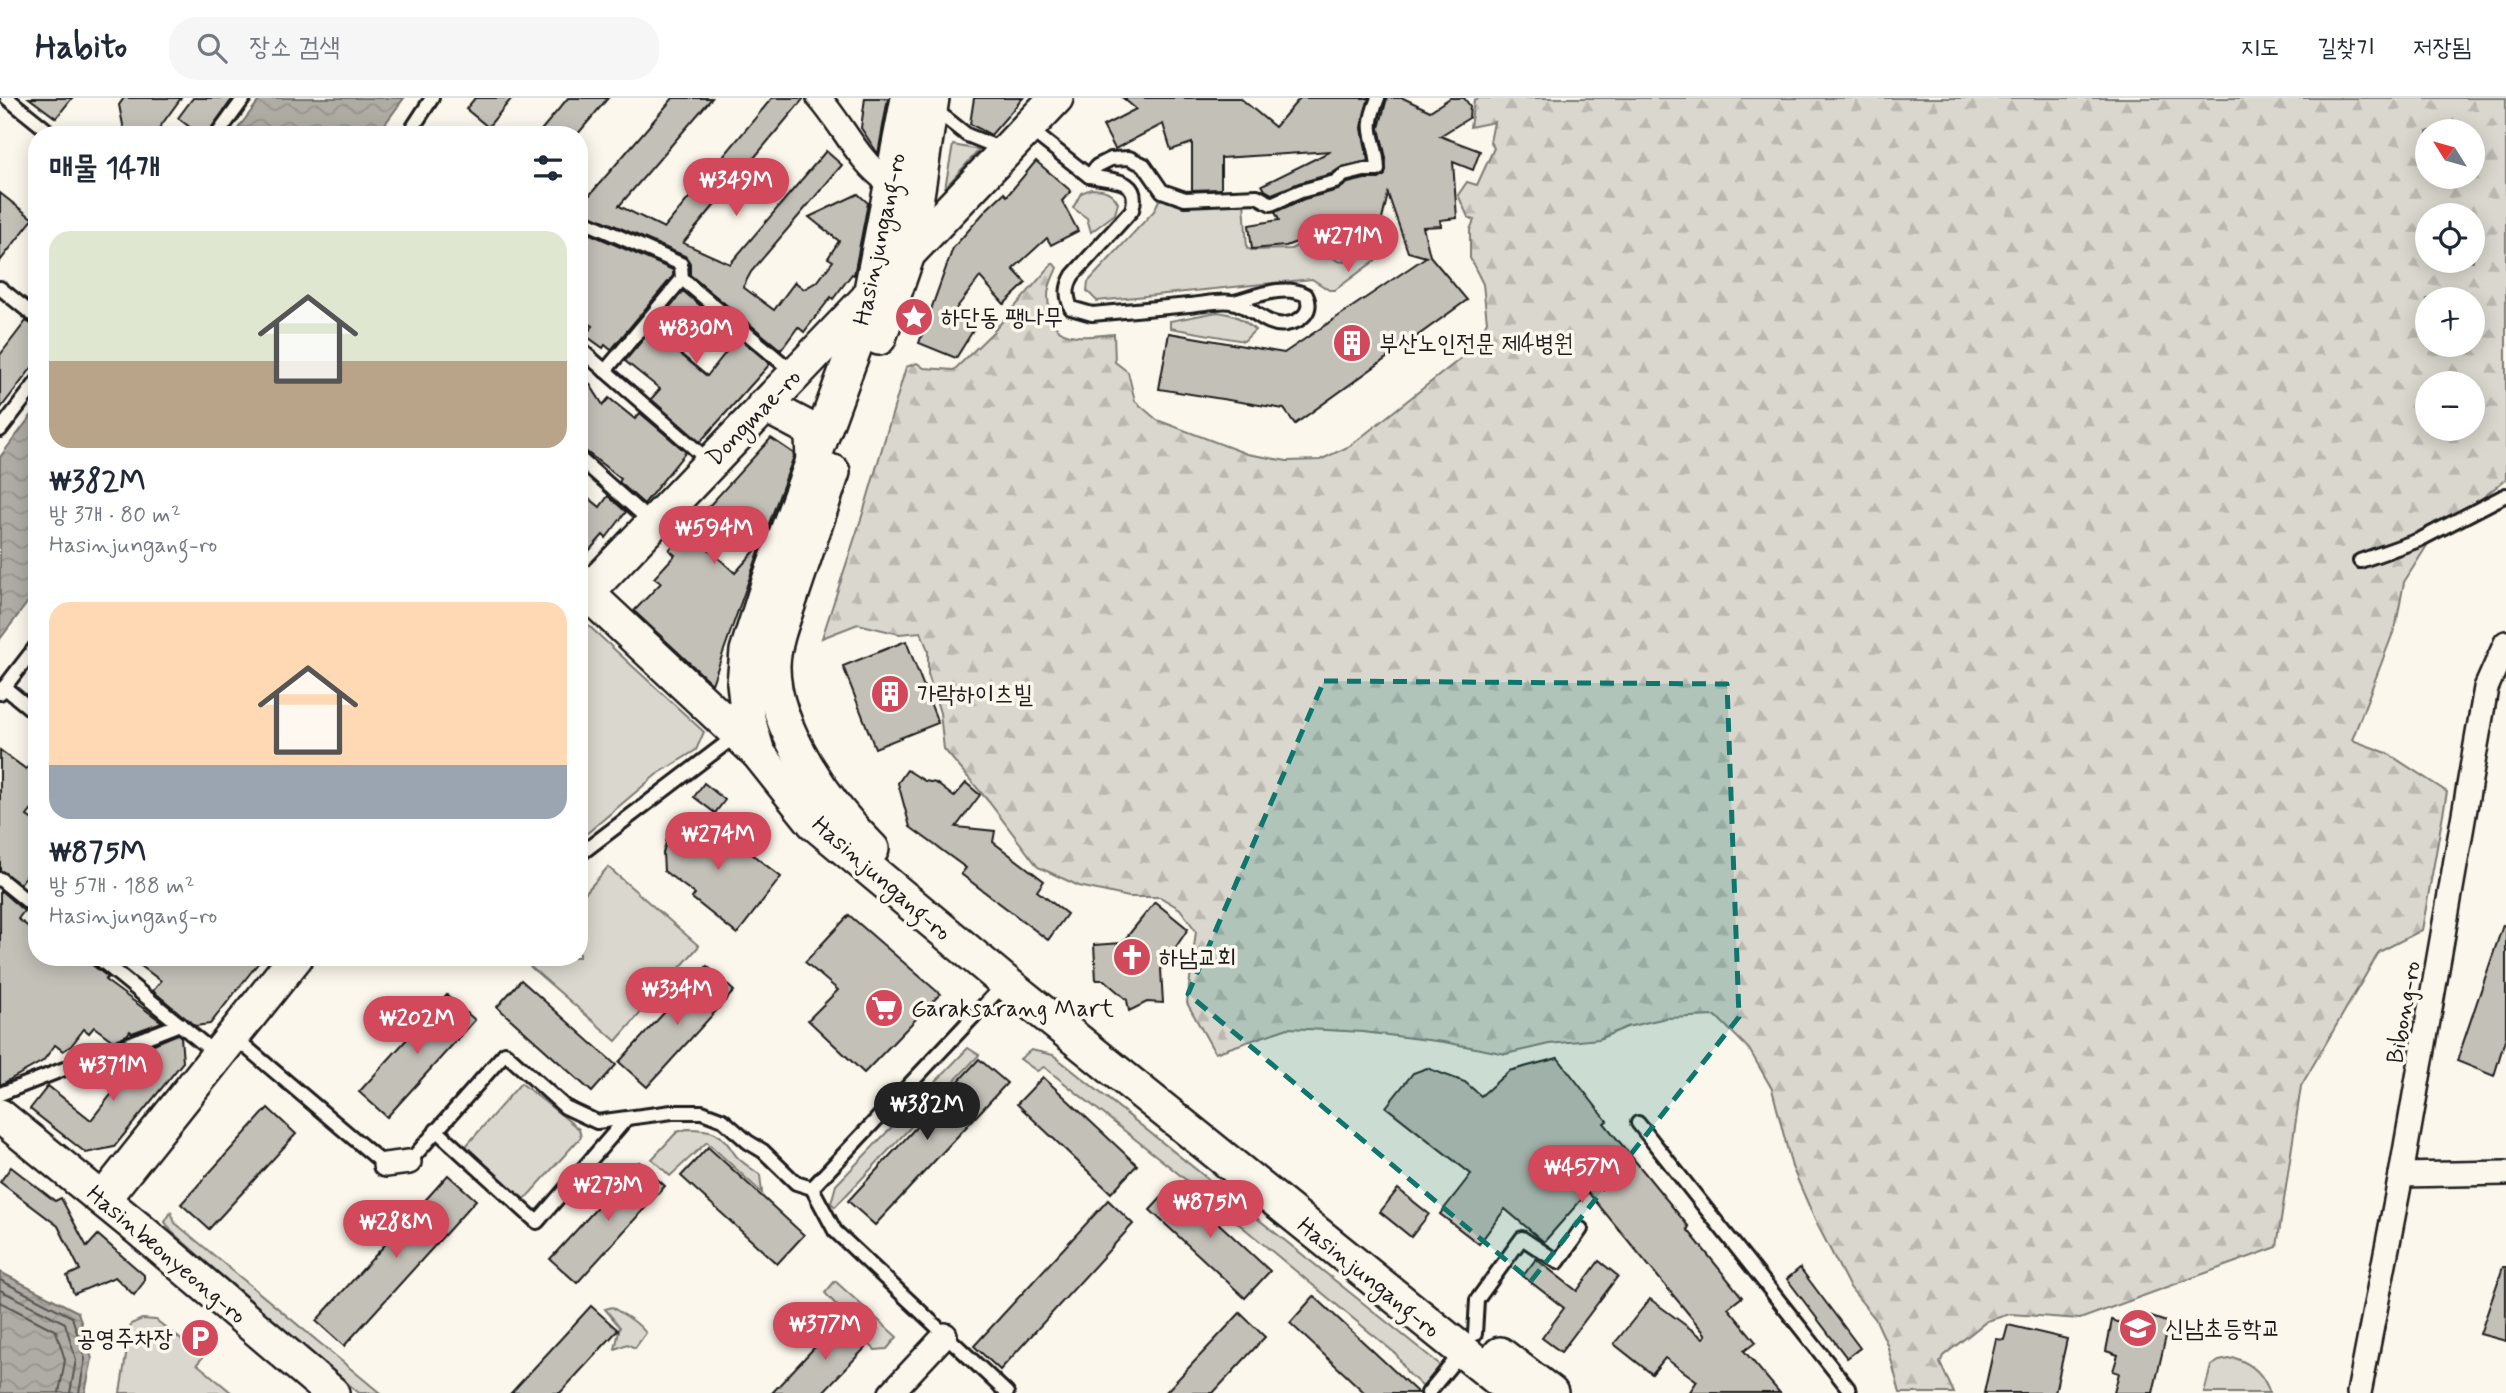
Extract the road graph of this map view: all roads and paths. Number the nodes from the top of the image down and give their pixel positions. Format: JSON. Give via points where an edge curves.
{"nodes":[{"id":1,"x":7,"y":98,"type":"edge"},
{"id":2,"x":244,"y":98,"type":"edge"},
{"id":3,"x":432,"y":98,"type":"edge"},
{"id":4,"x":819,"y":98,"type":"edge"},
{"id":5,"x":1056,"y":98,"type":"edge"},
{"id":6,"x":1378,"y":98,"type":"edge"},
{"id":7,"x":924,"y":101,"type":"edge"},
{"id":8,"x":42,"y":126,"type":"edge"},
{"id":9,"x":224,"y":126,"type":"edge"},
{"id":10,"x":414,"y":126,"type":"edge"},
{"id":11,"x":1017,"y":139,"type":"junction"},
{"id":12,"x":1089,"y":176,"type":"junction"},
{"id":13,"x":892,"y":181,"type":"junction"},
{"id":14,"x":588,"y":223,"type":"edge"},
{"id":15,"x":908,"y":254,"type":"junction"},
{"id":16,"x":682,"y":279,"type":"junction"},
{"id":17,"x":0,"y":288,"type":"edge"},
{"id":18,"x":870,"y":296,"type":"junction"},
{"id":19,"x":1234,"y":302,"type":"junction"},
{"id":20,"x":28,"y":311,"type":"edge"},
{"id":21,"x":588,"y":356,"type":"edge"},
{"id":22,"x":605,"y":371,"type":"junction"},
{"id":23,"x":795,"y":373,"type":"junction"},
{"id":24,"x":28,"y":394,"type":"edge"},
{"id":25,"x":764,"y":405,"type":"junction"},
{"id":26,"x":0,"y":430,"type":"edge"},
{"id":27,"x":813,"y":461,"type":"junction"},
{"id":28,"x":710,"y":462,"type":"junction"},
{"id":29,"x":588,"y":466,"type":"edge"},
{"id":30,"x":2506,"y":495,"type":"edge"},
{"id":31,"x":652,"y":523,"type":"junction"},
{"id":32,"x":2360,"y":561,"type":"dead end"},
{"id":33,"x":588,"y":587,"type":"edge"},
{"id":34,"x":588,"y":598,"type":"edge"},
{"id":35,"x":2506,"y":643,"type":"edge"},
{"id":36,"x":28,"y":657,"type":"edge"},
{"id":37,"x":2,"y":690,"type":"edge"},
{"id":38,"x":28,"y":708,"type":"edge"},
{"id":39,"x":748,"y":743,"type":"junction"},
{"id":40,"x":588,"y":849,"type":"edge"},
{"id":41,"x":0,"y":879,"type":"edge"},
{"id":42,"x":28,"y":902,"type":"edge"},
{"id":43,"x":108,"y":966,"type":"edge"},
{"id":44,"x":289,"y":966,"type":"edge"},
{"id":45,"x":1012,"y":974,"type":"junction"},
{"id":46,"x":180,"y":1024,"type":"junction"},
{"id":47,"x":225,"y":1046,"type":"junction"},
{"id":48,"x":0,"y":1094,"type":"edge"},
{"id":49,"x":0,"y":1116,"type":"edge"},
{"id":50,"x":625,"y":1119,"type":"junction"},
{"id":51,"x":1637,"y":1123,"type":"dead end"},
{"id":52,"x":436,"y":1130,"type":"junction"},
{"id":53,"x":409,"y":1162,"type":"joint"},
{"id":54,"x":384,"y":1165,"type":"joint"},
{"id":55,"x":2506,"y":1173,"type":"edge"},
{"id":56,"x":2401,"y":1175,"type":"junction"},
{"id":57,"x":812,"y":1188,"type":"junction"},
{"id":58,"x":103,"y":1199,"type":"junction"},
{"id":59,"x":1581,"y":1229,"type":"dead end"},
{"id":60,"x":945,"y":1335,"type":"junction"},
{"id":61,"x":1468,"y":1343,"type":"junction"},
{"id":62,"x":332,"y":1393,"type":"edge"},
{"id":63,"x":891,"y":1393,"type":"edge"},
{"id":64,"x":1007,"y":1393,"type":"edge"},
{"id":65,"x":1428,"y":1393,"type":"edge"},
{"id":66,"x":1515,"y":1393,"type":"edge"},
{"id":67,"x":1551,"y":1393,"type":"edge"},
{"id":68,"x":1849,"y":1393,"type":"edge"},
{"id":69,"x":2359,"y":1393,"type":"edge"}],
"edges":[{"from":1,"to":8,"type":"lane"},
{"from":2,"to":9,"type":"lane"},
{"from":3,"to":10,"type":"lane"},
{"from":4,"to":13,"type":"street","via":[[871,170]]},
{"from":5,"to":11,"type":"street"},
{"from":6,"to":12,"type":"lane","via":[[1369,126],[1378,170],[1344,175],[1271,204],[1257,196],[1185,199],[1162,191],[1144,165],[1129,158],[1111,159]]},
{"from":7,"to":11,"type":"lane","via":[[951,125],[993,147]]},
{"from":7,"to":13,"type":"street","name":"Hasinjungang-ro"},
{"from":7,"to":15,"type":"street","name":"Hasinjungang-ro"},
{"from":11,"to":12,"type":"lane"},
{"from":11,"to":15,"type":"street"},
{"from":12,"to":19,"type":"lane","via":[[1121,181],[1135,201],[1073,275],[1067,296],[1071,308],[1092,314]]},
{"from":13,"to":18,"type":"street","name":"Hasinjungang-ro"},
{"from":14,"to":16,"type":"lane","via":[[681,264]]},
{"from":15,"to":18,"type":"street","name":"Dongmae-ro"},
{"from":15,"to":45,"type":"street","name":"Hasinjungang-ro","via":[[779,634],[773,667],[781,709],[796,746],[847,822]]},
{"from":16,"to":22,"type":"lane"},
{"from":16,"to":23,"type":"lane"},
{"from":17,"to":20,"type":"lane"},
{"from":18,"to":23,"type":"street","name":"Dongmae-ro"},
{"from":18,"to":27,"type":"street","name":"Hasinjungang-ro"},
{"from":19,"to":19,"type":"lane","via":[[1281,325],[1305,316],[1309,309],[1306,295],[1293,290],[1275,290]]},
{"from":21,"to":22,"type":"lane"},
{"from":22,"to":28,"type":"lane"},
{"from":23,"to":25,"type":"street","name":"Dongmae-ro"},
{"from":24,"to":26,"type":"lane"},
{"from":25,"to":27,"type":"street","via":[[806,427],[812,438]]},
{"from":25,"to":28,"type":"street","name":"Dongmae-ro"},
{"from":27,"to":39,"type":"street","name":"Hasinjungang-ro","via":[[747,652]]},
{"from":28,"to":31,"type":"street","name":"Dongmae-ro"},
{"from":29,"to":31,"type":"lane"},
{"from":30,"to":32,"type":"lane","via":[[2419,540]]},
{"from":31,"to":33,"type":"street","name":"Dongmae-ro"},
{"from":34,"to":39,"type":"street"},
{"from":35,"to":56,"type":"street","name":"Bibong-ro","via":[[2486,688]]},
{"from":36,"to":37,"type":"lane"},
{"from":37,"to":38,"type":"lane"},
{"from":39,"to":40,"type":"lane"},
{"from":39,"to":45,"type":"street","name":"Hasinjungang-ro","via":[[814,823]]},
{"from":41,"to":42,"type":"lane"},
{"from":43,"to":46,"type":"lane"},
{"from":44,"to":47,"type":"street"},
{"from":45,"to":57,"type":"lane"},
{"from":45,"to":61,"type":"street","name":"Hasinjungang-ro"},
{"from":46,"to":47,"type":"lane"},
{"from":46,"to":48,"type":"lane"},
{"from":47,"to":54,"type":"lane"},
{"from":47,"to":58,"type":"street"},
{"from":49,"to":58,"type":"street","name":"Hasinbeonyeong-ro"},
{"from":50,"to":52,"type":"lane","via":[[597,1122],[565,1107],[505,1053]]},
{"from":50,"to":52,"type":"lane","via":[[537,1222]]},
{"from":50,"to":57,"type":"lane","via":[[702,1112],[723,1120],[796,1183]]},
{"from":51,"to":68,"type":"lane"},
{"from":52,"to":53,"type":"lane"},
{"from":53,"to":54,"type":"street"},
{"from":55,"to":56,"type":"street"},
{"from":56,"to":69,"type":"street","name":"Bibong-ro"},
{"from":57,"to":60,"type":"lane","via":[[835,1231]]},
{"from":58,"to":62,"type":"street","name":"Hasinbeonyeong-ro"},
{"from":59,"to":61,"type":"lane","via":[[1558,1262],[1522,1238],[1477,1300]]},
{"from":60,"to":63,"type":"street"},
{"from":60,"to":64,"type":"lane"},
{"from":61,"to":65,"type":"lane"},
{"from":61,"to":66,"type":"street","name":"Hasinjungang-ro"},
{"from":61,"to":67,"type":"street","name":"Hasinjungang-ro"}]}
